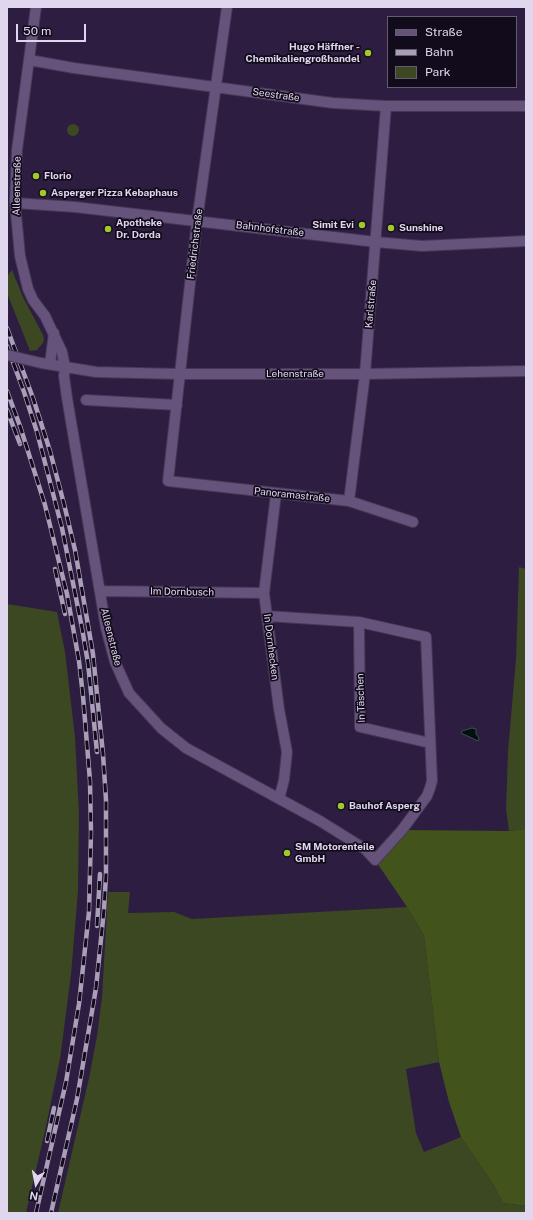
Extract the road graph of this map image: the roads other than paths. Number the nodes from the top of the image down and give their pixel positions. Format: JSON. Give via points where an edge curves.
{"nodes":[{"id":1,"x":36,"y":7,"type":"edge"},
{"id":2,"x":227,"y":7,"type":"edge"},
{"id":3,"x":29,"y":60,"type":"junction"},
{"id":4,"x":216,"y":87,"type":"junction"},
{"id":5,"x":386,"y":106,"type":"junction"},
{"id":6,"x":526,"y":106,"type":"edge"},
{"id":7,"x":15,"y":203,"type":"junction"},
{"id":8,"x":197,"y":221,"type":"junction"},
{"id":9,"x":526,"y":241,"type":"edge"},
{"id":10,"x":376,"y":242,"type":"junction"},
{"id":11,"x":54,"y":333,"type":"junction"},
{"id":12,"x":7,"y":355,"type":"edge"},
{"id":13,"x":46,"y":363,"type":"junction"},
{"id":14,"x":65,"y":367,"type":"junction"},
{"id":15,"x":526,"y":371,"type":"edge"},
{"id":16,"x":179,"y":374,"type":"junction"},
{"id":17,"x":365,"y":374,"type":"junction"},
{"id":18,"x":86,"y":400,"type":"dead end"},
{"id":19,"x":177,"y":405,"type":"junction"},
{"id":20,"x":168,"y":481,"type":"joint"},
{"id":21,"x":276,"y":494,"type":"junction"},
{"id":22,"x":349,"y":501,"type":"junction"},
{"id":23,"x":413,"y":522,"type":"dead end"},
{"id":24,"x":100,"y":591,"type":"junction"},
{"id":25,"x":264,"y":593,"type":"junction"},
{"id":26,"x":267,"y":616,"type":"junction"},
{"id":27,"x":359,"y":622,"type":"junction"},
{"id":28,"x":430,"y":743,"type":"junction"},
{"id":29,"x":279,"y":799,"type":"junction"}],
"edges":[{"from":1,"to":3,"type":"street","name":"Alleenstraße"},
{"from":2,"to":4,"type":"street","name":"Friedrichstraße"},
{"from":3,"to":4,"type":"street","name":"Seestraße"},
{"from":3,"to":7,"type":"street","name":"Alleenstraße","via":[[18,143]]},
{"from":4,"to":5,"type":"street","name":"Seestraße","via":[[333,103]]},
{"from":4,"to":8,"type":"street","name":"Friedrichstraße"},
{"from":5,"to":6,"type":"street","name":"Seestraße"},
{"from":5,"to":10,"type":"street","name":"Karlstraße"},
{"from":7,"to":8,"type":"street","name":"Bahnhofstraße"},
{"from":7,"to":11,"type":"street","name":"Alleenstraße","via":[[20,256],[27,283],[33,300]]},
{"from":8,"to":10,"type":"street","name":"Bahnhofstraße"},
{"from":8,"to":16,"type":"street","name":"Friedrichstraße"},
{"from":9,"to":10,"type":"street","name":"Bahnhofstraße","via":[[422,246]]},
{"from":10,"to":17,"type":"street","name":"Karlstraße"},
{"from":11,"to":13,"type":"street"},
{"from":11,"to":14,"type":"street","name":"Alleenstraße"},
{"from":12,"to":13,"type":"street","name":"Lehenstraße","bridge":true},
{"from":13,"to":14,"type":"street","name":"Lehenstraße"},
{"from":14,"to":16,"type":"street","name":"Lehenstraße","via":[[96,372]]},
{"from":14,"to":24,"type":"street","name":"Alleenstraße","via":[[67,398]]},
{"from":15,"to":17,"type":"street","name":"Lehenstraße"},
{"from":16,"to":17,"type":"street","name":"Lehenstraße"},
{"from":16,"to":19,"type":"street","name":"Friedrichstraße"},
{"from":17,"to":22,"type":"street","name":"Karlstraße"},
{"from":18,"to":19,"type":"street"},
{"from":19,"to":20,"type":"street","name":"Friedrichstraße"},
{"from":20,"to":21,"type":"street","name":"Panoramastraße"},
{"from":21,"to":22,"type":"street","name":"Panoramastraße"},
{"from":21,"to":25,"type":"street","name":"In Dornhecken"},
{"from":22,"to":23,"type":"street","name":"Panoramastraße"},
{"from":24,"to":25,"type":"street","name":"Im Dornbusch"},
{"from":24,"to":29,"type":"street","name":"Alleenstraße","via":[[115,662],[129,693],[161,728],[186,748]]},
{"from":25,"to":26,"type":"street","name":"In Dornhecken"},
{"from":26,"to":27,"type":"street"},
{"from":26,"to":29,"type":"street","name":"In Dornhecken","via":[[287,752]]},
{"from":27,"to":28,"type":"street","via":[[426,637]]},
{"from":27,"to":28,"type":"street","name":"In Täschen","via":[[360,727]]},
{"from":28,"to":29,"type":"street","name":"Alleenstraße","via":[[432,781],[429,792],[402,830],[375,860],[365,849]]}]}
